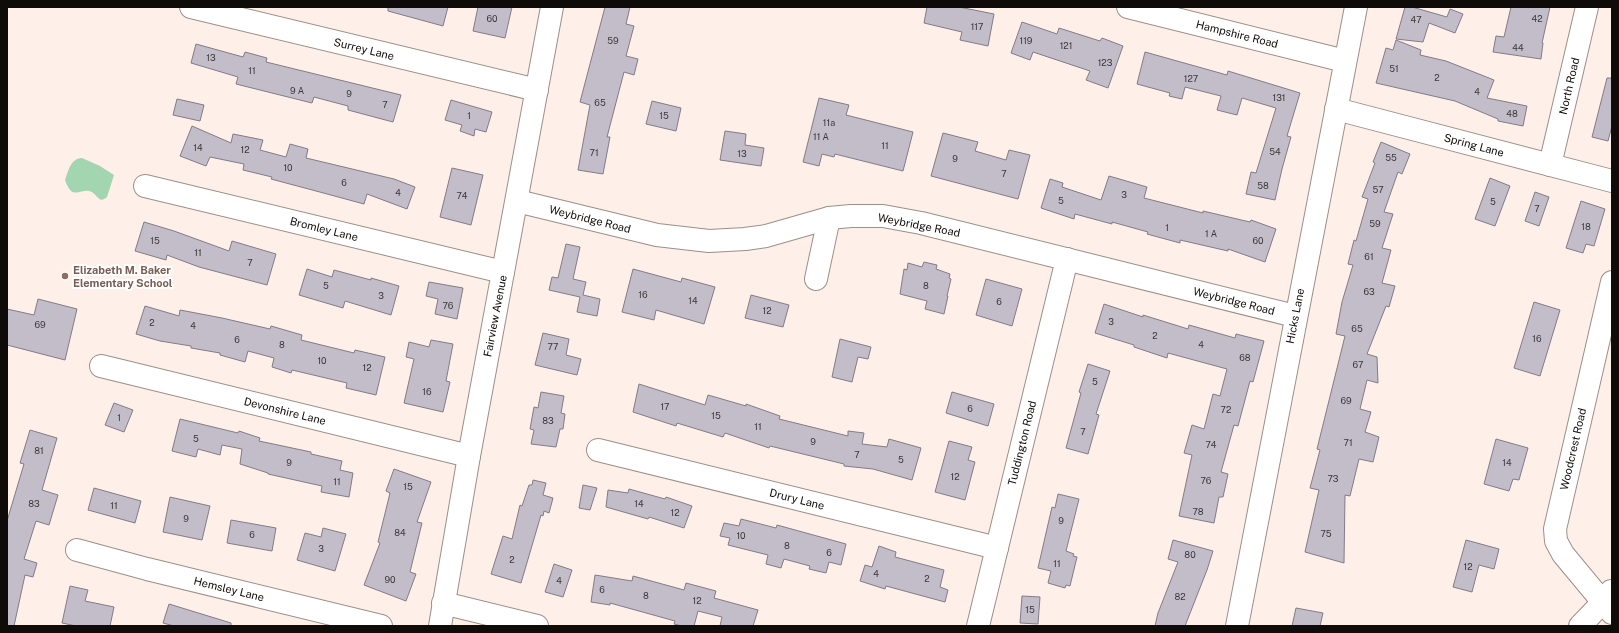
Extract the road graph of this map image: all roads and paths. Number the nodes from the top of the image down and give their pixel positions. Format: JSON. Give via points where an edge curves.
{"nodes":[{"id":1,"x":191,"y":7,"type":"edge"},
{"id":2,"x":552,"y":7,"type":"edge"},
{"id":3,"x":1128,"y":7,"type":"edge"},
{"id":4,"x":1356,"y":7,"type":"edge"},
{"id":5,"x":1587,"y":7,"type":"edge"},
{"id":6,"x":1345,"y":61,"type":"junction"},
{"id":7,"x":537,"y":90,"type":"junction"},
{"id":8,"x":1336,"y":109,"type":"junction"},
{"id":9,"x":1550,"y":164,"type":"junction"},
{"id":10,"x":1612,"y":181,"type":"edge"},
{"id":11,"x":145,"y":186,"type":"dead end"},
{"id":12,"x":517,"y":201,"type":"junction"},
{"id":13,"x":829,"y":218,"type":"junction"},
{"id":14,"x":1067,"y":259,"type":"junction"},
{"id":15,"x":503,"y":272,"type":"junction"},
{"id":16,"x":816,"y":279,"type":"dead end"},
{"id":17,"x":1612,"y":282,"type":"edge"},
{"id":18,"x":1295,"y":316,"type":"junction"},
{"id":19,"x":101,"y":366,"type":"dead end"},
{"id":20,"x":598,"y":450,"type":"dead end"},
{"id":21,"x":469,"y":456,"type":"junction"},
{"id":22,"x":997,"y":548,"type":"junction"},
{"id":23,"x":77,"y":550,"type":"dead end"},
{"id":24,"x":1609,"y":602,"type":"edge"},
{"id":25,"x":443,"y":603,"type":"junction"},
{"id":26,"x":381,"y":626,"type":"edge"},
{"id":27,"x":440,"y":626,"type":"edge"},
{"id":28,"x":537,"y":626,"type":"edge"},
{"id":29,"x":978,"y":626,"type":"edge"},
{"id":30,"x":1237,"y":626,"type":"edge"},
{"id":31,"x":1580,"y":626,"type":"edge"}],
"edges":[{"from":1,"to":7,"type":"street","name":"Surrey Lane"},
{"from":2,"to":7,"type":"street","name":"Fairview Avenue"},
{"from":3,"to":6,"type":"street","name":"Hampshire Road"},
{"from":4,"to":6,"type":"street","name":"Hicks Lane"},
{"from":5,"to":9,"type":"street","name":"North Road"},
{"from":6,"to":8,"type":"street","name":"Hicks Lane"},
{"from":7,"to":12,"type":"street","name":"Fairview Avenue"},
{"from":8,"to":9,"type":"street","name":"Spring Lane"},
{"from":8,"to":18,"type":"street","name":"Hicks Lane"},
{"from":9,"to":10,"type":"street","name":"Spring Lane"},
{"from":11,"to":15,"type":"street","name":"Bromley Lane"},
{"from":12,"to":13,"type":"street","name":"Weybridge Road","via":[[657,236],[709,241],[766,236]]},
{"from":12,"to":15,"type":"street","name":"Fairview Avenue"},
{"from":13,"to":14,"type":"street","name":"Weybridge Road","via":[[883,216]]},
{"from":13,"to":16,"type":"street"},
{"from":14,"to":18,"type":"street","name":"Weybridge Road"},
{"from":14,"to":22,"type":"street","name":"Tuddington Road"},
{"from":15,"to":21,"type":"street","name":"Fairview Avenue"},
{"from":17,"to":24,"type":"street","name":"Woodcrest Road","via":[[1554,529],[1556,541],[1563,554]]},
{"from":18,"to":30,"type":"street","name":"Hicks Lane"},
{"from":19,"to":21,"type":"street","name":"Devonshire Lane"},
{"from":20,"to":22,"type":"street","name":"Drury Lane"},
{"from":21,"to":25,"type":"street","name":"Fairview Avenue"},
{"from":22,"to":29,"type":"street","name":"Tuddington Road"},
{"from":23,"to":26,"type":"street","name":"Hemsley Lane"},
{"from":24,"to":31,"type":"street"},
{"from":25,"to":27,"type":"street","name":"Fairview Avenue"},
{"from":25,"to":28,"type":"street"}]}
